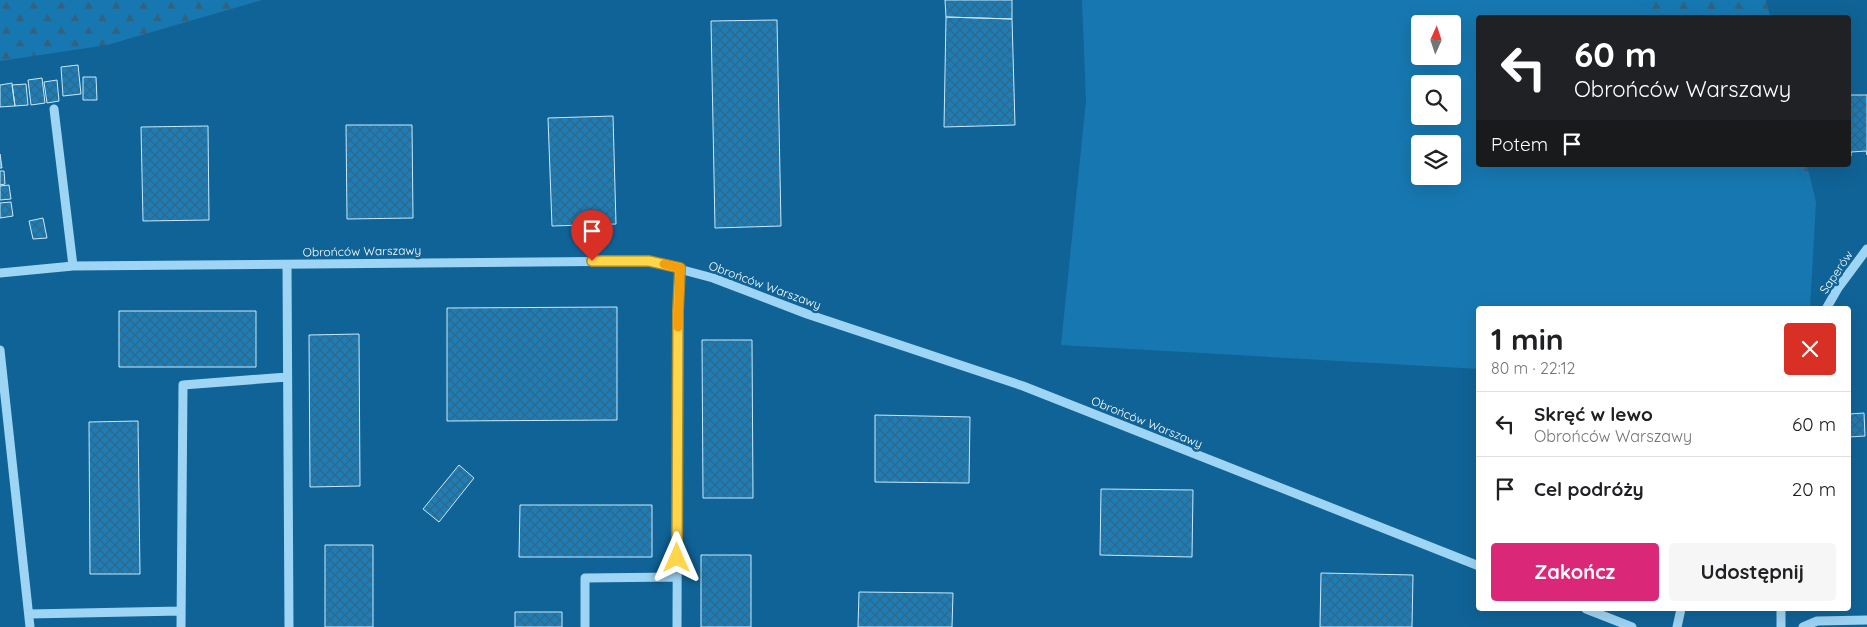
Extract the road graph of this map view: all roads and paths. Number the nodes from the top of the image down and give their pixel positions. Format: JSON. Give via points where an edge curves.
{"nodes":[{"id":1,"x":54,"y":109,"type":"dead end"},
{"id":2,"x":1867,"y":249,"type":"edge"},
{"id":3,"x":286,"y":265,"type":"junction"},
{"id":4,"x":73,"y":266,"type":"junction"},
{"id":5,"x":680,"y":268,"type":"junction"},
{"id":6,"x":0,"y":273,"type":"edge"},
{"id":7,"x":1828,"y":306,"type":"edge"},
{"id":8,"x":0,"y":350,"type":"edge"},
{"id":9,"x":287,"y":378,"type":"junction"},
{"id":10,"x":1476,"y":565,"type":"edge"},
{"id":11,"x":677,"y":577,"type":"junction"},
{"id":12,"x":181,"y":611,"type":"junction"},
{"id":13,"x":1591,"y":611,"type":"edge"},
{"id":14,"x":1681,"y":611,"type":"edge"},
{"id":15,"x":1781,"y":611,"type":"edge"},
{"id":16,"x":29,"y":614,"type":"junction"},
{"id":17,"x":1863,"y":622,"type":"edge"},
{"id":18,"x":30,"y":627,"type":"edge"},
{"id":19,"x":181,"y":627,"type":"edge"},
{"id":20,"x":289,"y":627,"type":"edge"},
{"id":21,"x":585,"y":627,"type":"edge"},
{"id":22,"x":677,"y":627,"type":"edge"},
{"id":23,"x":1632,"y":627,"type":"edge"},
{"id":24,"x":1677,"y":627,"type":"edge"},
{"id":25,"x":1781,"y":627,"type":"edge"},
{"id":26,"x":1803,"y":627,"type":"edge"}],
"edges":[{"from":1,"to":4,"type":"street"},
{"from":2,"to":7,"type":"street","name":"Saperów"},
{"from":3,"to":4,"type":"street","name":"Obrońców Warszawy"},
{"from":3,"to":5,"type":"street","name":"Obrońców Warszawy","via":[[649,261]]},
{"from":3,"to":9,"type":"street"},
{"from":4,"to":6,"type":"street","name":"Obrońców Warszawy"},
{"from":5,"to":10,"type":"street","name":"Obrońców Warszawy","via":[[1023,386]]},
{"from":5,"to":11,"type":"street"},
{"from":8,"to":16,"type":"street"},
{"from":9,"to":12,"type":"street","via":[[183,385]]},
{"from":9,"to":20,"type":"street"},
{"from":11,"to":21,"type":"street","via":[[585,578]]},
{"from":11,"to":22,"type":"street"},
{"from":12,"to":16,"type":"street"},
{"from":12,"to":19,"type":"street"},
{"from":13,"to":23,"type":"street"},
{"from":14,"to":24,"type":"street"},
{"from":15,"to":25,"type":"street"},
{"from":16,"to":18,"type":"street"},
{"from":17,"to":26,"type":"street","via":[[1817,621]]}]}
